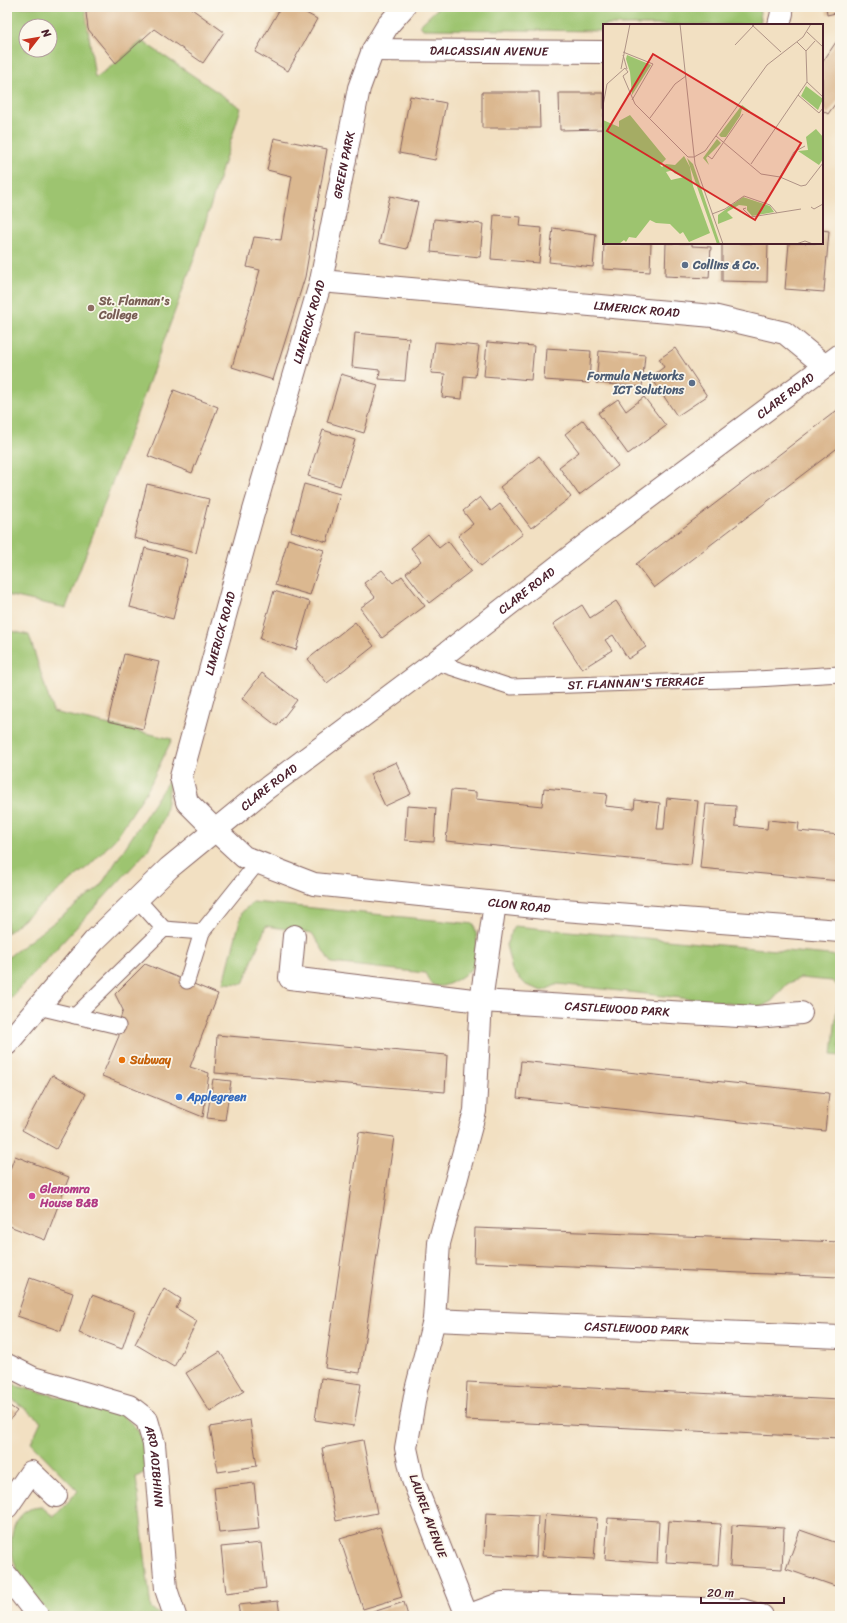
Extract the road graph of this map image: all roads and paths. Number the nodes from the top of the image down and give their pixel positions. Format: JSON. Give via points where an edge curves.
{"nodes":[{"id":1,"x":404,"y":7,"type":"edge"},
{"id":2,"x":781,"y":7,"type":"edge"},
{"id":3,"x":779,"y":24,"type":"edge"},
{"id":4,"x":373,"y":50,"type":"junction"},
{"id":5,"x":603,"y":52,"type":"edge"},
{"id":6,"x":321,"y":281,"type":"junction"},
{"id":7,"x":832,"y":360,"type":"edge"},
{"id":8,"x":435,"y":662,"type":"junction"},
{"id":9,"x":840,"y":674,"type":"edge"},
{"id":10,"x":215,"y":830,"type":"junction"},
{"id":11,"x":258,"y":862,"type":"junction"},
{"id":12,"x":137,"y":899,"type":"junction"},
{"id":13,"x":495,"y":903,"type":"junction"},
{"id":14,"x":164,"y":929,"type":"junction"},
{"id":15,"x":840,"y":931,"type":"edge"},
{"id":16,"x":202,"y":932,"type":"junction"},
{"id":17,"x":294,"y":936,"type":"dead end"},
{"id":18,"x":187,"y":981,"type":"dead end"},
{"id":19,"x":481,"y":1001,"type":"junction"},
{"id":20,"x":38,"y":1007,"type":"junction"},
{"id":21,"x":801,"y":1013,"type":"dead end"},
{"id":22,"x":75,"y":1016,"type":"junction"},
{"id":23,"x":118,"y":1026,"type":"dead end"},
{"id":24,"x":7,"y":1044,"type":"edge"},
{"id":25,"x":434,"y":1320,"type":"junction"},
{"id":26,"x":840,"y":1337,"type":"edge"},
{"id":27,"x":7,"y":1365,"type":"edge"},
{"id":28,"x":56,"y":1496,"type":"dead end"},
{"id":29,"x":7,"y":1507,"type":"edge"},
{"id":30,"x":7,"y":1576,"type":"edge"},
{"id":31,"x":38,"y":1616,"type":"edge"},
{"id":32,"x":175,"y":1616,"type":"edge"},
{"id":33,"x":467,"y":1616,"type":"edge"},
{"id":34,"x":762,"y":1616,"type":"edge"}],
"edges":[{"from":1,"to":4,"type":"street","name":"GREEN PARK","via":[[388,25]]},
{"from":2,"to":3,"type":"street"},
{"from":4,"to":5,"type":"street","name":"DALCASSIAN AVENUE"},
{"from":4,"to":6,"type":"street","name":"GREEN PARK","via":[[359,88]]},
{"from":6,"to":7,"type":"street","name":"LIMERICK ROAD","via":[[713,316],[786,332]]},
{"from":6,"to":10,"type":"street","name":"LIMERICK ROAD","via":[[250,524],[181,777],[187,802]]},
{"from":7,"to":8,"type":"street","name":"CLARE ROAD","via":[[597,536]]},
{"from":8,"to":9,"type":"lane","name":"ST. FLANNAN'S TERRACE","via":[[511,687]]},
{"from":8,"to":10,"type":"street","name":"CLARE ROAD","via":[[268,787]]},
{"from":10,"to":11,"type":"street","name":"CLON ROAD","via":[[244,857]]},
{"from":10,"to":12,"type":"street","name":"CLARE ROAD","via":[[169,868]]},
{"from":11,"to":13,"type":"street","name":"CLON ROAD","via":[[314,884]]},
{"from":11,"to":16,"type":"lane"},
{"from":12,"to":14,"type":"lane"},
{"from":12,"to":20,"type":"street","name":"CLARE ROAD","via":[[94,941]]},
{"from":13,"to":15,"type":"street","name":"CLON ROAD"},
{"from":13,"to":19,"type":"street"},
{"from":14,"to":16,"type":"lane"},
{"from":14,"to":22,"type":"lane"},
{"from":16,"to":18,"type":"lane"},
{"from":17,"to":19,"type":"street","name":"CASTLEWOOD PARK","via":[[290,978]]},
{"from":19,"to":21,"type":"street","name":"CASTLEWOOD PARK","via":[[756,1017]]},
{"from":19,"to":25,"type":"street","via":[[476,1111],[440,1243]]},
{"from":20,"to":22,"type":"lane"},
{"from":20,"to":24,"type":"street","name":"CLARE ROAD"},
{"from":22,"to":23,"type":"lane"},
{"from":25,"to":26,"type":"street","name":"CASTLEWOOD PARK"},
{"from":25,"to":33,"type":"street","name":"LAUREL AVENUE","via":[[416,1390],[406,1448],[413,1480]]},
{"from":27,"to":32,"type":"street","name":"ARD AOIBHINN","via":[[33,1378],[129,1406],[147,1420],[154,1444],[166,1589]]},
{"from":28,"to":29,"type":"street","via":[[30,1472]]},
{"from":30,"to":31,"type":"street"},
{"from":33,"to":34,"type":"street","via":[[502,1603],[742,1610]]}]}
